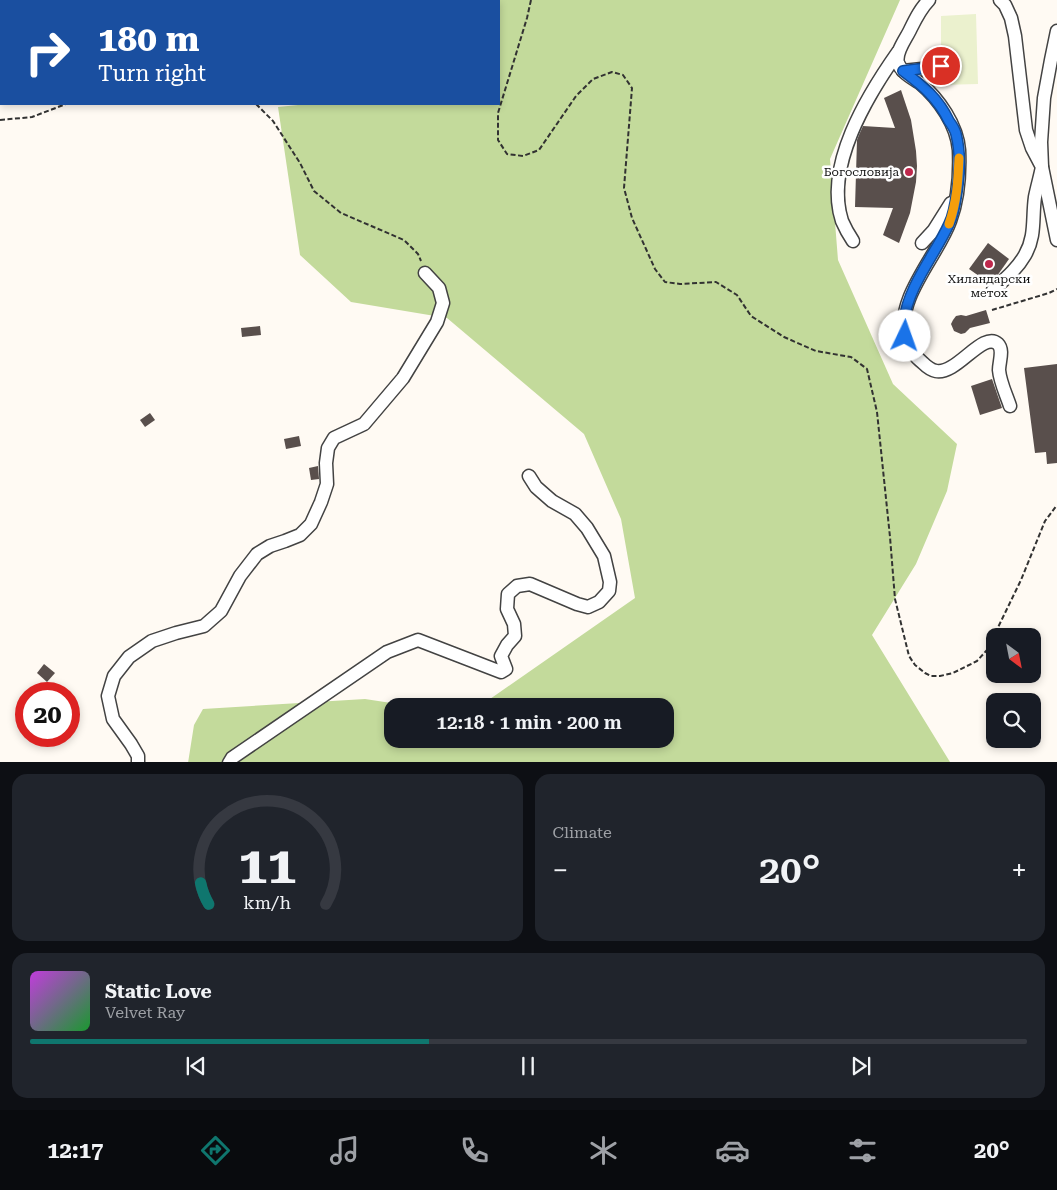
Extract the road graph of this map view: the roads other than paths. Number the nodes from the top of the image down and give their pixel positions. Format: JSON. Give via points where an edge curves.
{"nodes":[{"id":1,"x":930,"y":0,"type":"edge"},
{"id":2,"x":1000,"y":0,"type":"edge"},
{"id":3,"x":1057,"y":31,"type":"edge"},
{"id":4,"x":898,"y":52,"type":"junction"},
{"id":5,"x":941,"y":66,"type":"dead end"},
{"id":6,"x":903,"y":71,"type":"junction"},
{"id":7,"x":1042,"y":167,"type":"junction"},
{"id":8,"x":957,"y":192,"type":"junction"},
{"id":9,"x":1052,"y":192,"type":"edge"},
{"id":10,"x":1057,"y":240,"type":"edge"},
{"id":11,"x":853,"y":241,"type":"dead end"},
{"id":12,"x":922,"y":243,"type":"dead end"},
{"id":13,"x":425,"y":273,"type":"road end"},
{"id":14,"x":993,"y":290,"type":"dead end"},
{"id":15,"x":1010,"y":406,"type":"dead end"},
{"id":16,"x":529,"y":476,"type":"dead end"},
{"id":17,"x":138,"y":762,"type":"edge"},
{"id":18,"x":229,"y":762,"type":"edge"}],
"edges":[{"from":1,"to":4,"type":"street","via":[[922,7]]},
{"from":2,"to":7,"type":"street","via":[[1011,18],[1015,36],[1026,130]]},
{"from":3,"to":7,"type":"street","via":[[1044,98]]},
{"from":4,"to":6,"type":"street","via":[[898,62]]},
{"from":4,"to":11,"type":"street","via":[[870,95],[841,165],[838,199],[842,221]]},
{"from":5,"to":6,"type":"street"},
{"from":6,"to":8,"type":"street","via":[[936,99],[956,133],[959,150]]},
{"from":7,"to":9,"type":"street"},
{"from":7,"to":14,"type":"street","via":[[1031,240],[1014,270]]},
{"from":8,"to":12,"type":"street","via":[[934,230]]},
{"from":8,"to":15,"type":"street","via":[[950,223],[908,303],[905,336],[919,360],[938,371],[948,370],[986,342],[996,343],[1001,349],[999,369]]},
{"from":9,"to":10,"type":"street"},
{"from":13,"to":17,"type":"street","via":[[439,288],[443,303],[437,322],[403,378],[364,424],[334,438],[328,448],[327,484],[311,524],[300,535],[257,554],[240,576],[221,611],[204,626],[152,641],[129,657],[114,676],[108,696],[113,719],[132,744]]},
{"from":16,"to":18,"type":"street","via":[[552,501],[574,514],[604,556],[610,582],[609,591],[599,602],[588,606],[577,604],[530,584],[517,586],[508,594],[507,609],[514,624],[514,636],[501,656],[506,669],[501,672],[418,640],[387,652]]}]}
